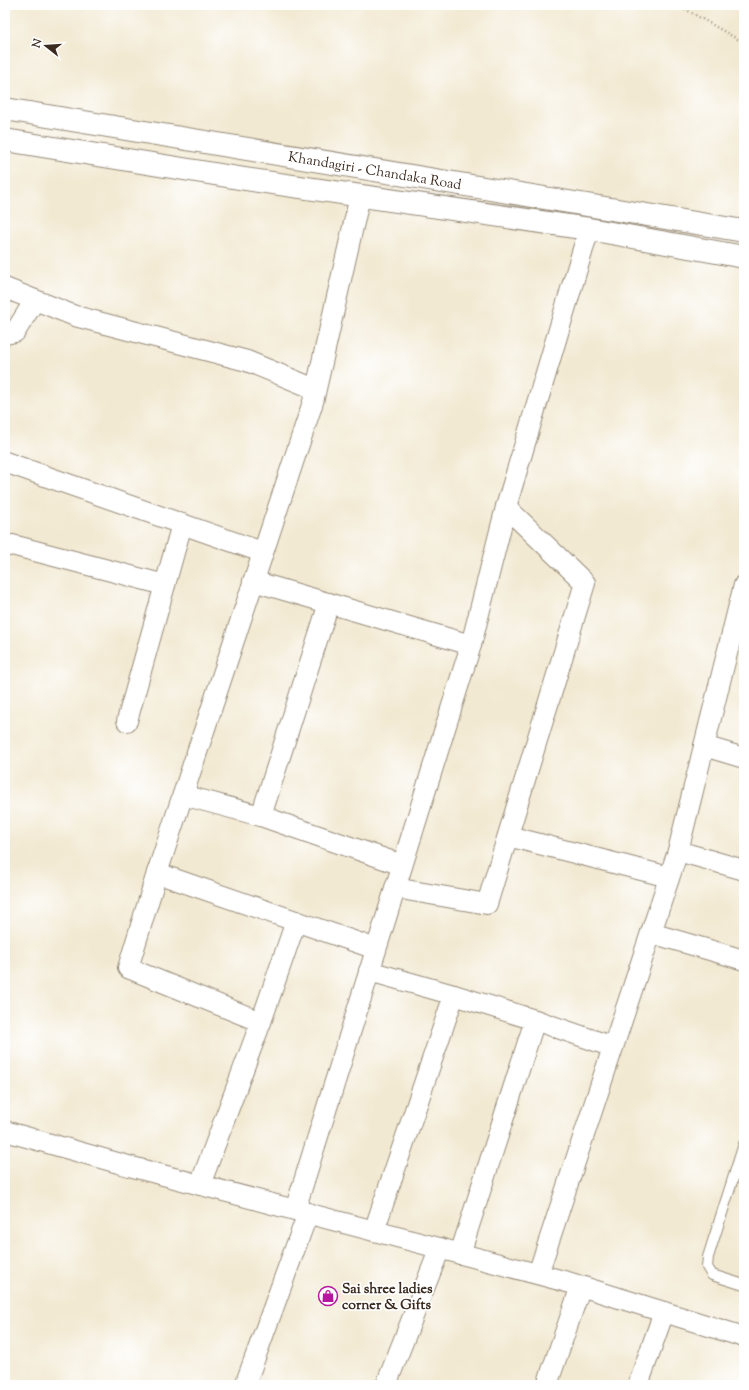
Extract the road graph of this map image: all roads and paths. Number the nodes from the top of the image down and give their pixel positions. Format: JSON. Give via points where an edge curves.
{"nodes":[{"id":1,"x":175,"y":5,"type":"edge"},
{"id":2,"x":188,"y":5,"type":"edge"},
{"id":3,"x":678,"y":5,"type":"edge"},
{"id":4,"x":744,"y":43,"type":"edge"},
{"id":5,"x":5,"y":109,"type":"edge"},
{"id":6,"x":5,"y":140,"type":"edge"},
{"id":7,"x":360,"y":196,"type":"junction"},
{"id":8,"x":701,"y":224,"type":"junction"},
{"id":9,"x":589,"y":229,"type":"junction"},
{"id":10,"x":744,"y":232,"type":"edge"},
{"id":11,"x":698,"y":249,"type":"junction"},
{"id":12,"x":744,"y":257,"type":"edge"},
{"id":13,"x":5,"y":288,"type":"edge"},
{"id":14,"x":35,"y":300,"type":"junction"},
{"id":15,"x":5,"y":334,"type":"edge"},
{"id":16,"x":315,"y":389,"type":"junction"},
{"id":17,"x":5,"y":462,"type":"edge"},
{"id":18,"x":506,"y":507,"type":"junction"},
{"id":19,"x":182,"y":524,"type":"junction"},
{"id":20,"x":5,"y":546,"type":"edge"},
{"id":21,"x":262,"y":552,"type":"junction"},
{"id":22,"x":253,"y":581,"type":"junction"},
{"id":23,"x":165,"y":585,"type":"junction"},
{"id":24,"x":744,"y":585,"type":"edge"},
{"id":25,"x":329,"y":603,"type":"junction"},
{"id":26,"x":471,"y":645,"type":"junction"},
{"id":27,"x":127,"y":721,"type":"dead end"},
{"id":28,"x":704,"y":746,"type":"junction"},
{"id":29,"x":744,"y":758,"type":"edge"},
{"id":30,"x":182,"y":795,"type":"junction"},
{"id":31,"x":261,"y":816,"type":"junction"},
{"id":32,"x":508,"y":836,"type":"junction"},
{"id":33,"x":678,"y":851,"type":"junction"},
{"id":34,"x":402,"y":865,"type":"junction"},
{"id":35,"x":744,"y":870,"type":"edge"},
{"id":36,"x":157,"y":873,"type":"junction"},
{"id":37,"x":669,"y":877,"type":"junction"},
{"id":38,"x":395,"y":888,"type":"junction"},
{"id":39,"x":296,"y":921,"type":"junction"},
{"id":40,"x":650,"y":933,"type":"junction"},
{"id":41,"x":376,"y":949,"type":"junction"},
{"id":42,"x":744,"y":960,"type":"edge"},
{"id":43,"x":369,"y":971,"type":"junction"},
{"id":44,"x":454,"y":995,"type":"junction"},
{"id":45,"x":535,"y":1020,"type":"junction"},
{"id":46,"x":261,"y":1022,"type":"junction"},
{"id":47,"x":612,"y":1047,"type":"junction"},
{"id":48,"x":5,"y":1131,"type":"edge"},
{"id":49,"x":744,"y":1144,"type":"edge"},
{"id":50,"x":200,"y":1185,"type":"junction"},
{"id":51,"x":301,"y":1212,"type":"junction"},
{"id":52,"x":374,"y":1231,"type":"junction"},
{"id":53,"x":440,"y":1248,"type":"junction"},
{"id":54,"x":460,"y":1254,"type":"junction"},
{"id":55,"x":538,"y":1274,"type":"junction"},
{"id":56,"x":744,"y":1285,"type":"edge"},
{"id":57,"x":581,"y":1286,"type":"junction"},
{"id":58,"x":664,"y":1312,"type":"junction"},
{"id":59,"x":744,"y":1337,"type":"edge"},
{"id":60,"x":245,"y":1385,"type":"edge"},
{"id":61,"x":386,"y":1385,"type":"edge"},
{"id":62,"x":547,"y":1385,"type":"edge"},
{"id":63,"x":638,"y":1385,"type":"edge"}],
"edges":[{"from":1,"to":2,"type":"path"},
{"from":3,"to":4,"type":"path"},
{"from":5,"to":8,"type":"main road","name":"Khandagiri - Chandaka Road"},
{"from":6,"to":7,"type":"main road","name":"Khandagiri - Chandaka Road"},
{"from":7,"to":9,"type":"main road","name":"Khandagiri - Chandaka Road"},
{"from":7,"to":16,"type":"street"},
{"from":8,"to":10,"type":"main road","name":"Khandagiri - Chandaka Road"},
{"from":8,"to":11,"type":"main road"},
{"from":9,"to":11,"type":"main road","name":"Khandagiri - Chandaka Road"},
{"from":9,"to":18,"type":"street"},
{"from":11,"to":12,"type":"main road","name":"Khandagiri - Chandaka Road"},
{"from":13,"to":14,"type":"street"},
{"from":14,"to":15,"type":"street","via":[[15,332]]},
{"from":14,"to":16,"type":"street","via":[[75,316],[247,361]]},
{"from":16,"to":21,"type":"street"},
{"from":17,"to":19,"type":"street"},
{"from":18,"to":26,"type":"street"},
{"from":18,"to":32,"type":"street","via":[[585,583]]},
{"from":19,"to":21,"type":"street"},
{"from":19,"to":23,"type":"street"},
{"from":20,"to":23,"type":"street"},
{"from":21,"to":22,"type":"street"},
{"from":22,"to":25,"type":"street"},
{"from":22,"to":30,"type":"street"},
{"from":23,"to":27,"type":"street"},
{"from":24,"to":28,"type":"street"},
{"from":25,"to":26,"type":"street"},
{"from":25,"to":31,"type":"street"},
{"from":26,"to":34,"type":"street"},
{"from":28,"to":29,"type":"street"},
{"from":28,"to":33,"type":"street"},
{"from":30,"to":31,"type":"street"},
{"from":30,"to":36,"type":"street"},
{"from":31,"to":34,"type":"street"},
{"from":32,"to":37,"type":"street"},
{"from":32,"to":38,"type":"street","via":[[487,904]]},
{"from":33,"to":35,"type":"street"},
{"from":33,"to":37,"type":"street"},
{"from":34,"to":38,"type":"street"},
{"from":36,"to":39,"type":"street"},
{"from":36,"to":46,"type":"street","via":[[128,968]]},
{"from":37,"to":40,"type":"street"},
{"from":38,"to":41,"type":"street"},
{"from":39,"to":41,"type":"street"},
{"from":39,"to":46,"type":"street"},
{"from":40,"to":42,"type":"street"},
{"from":40,"to":47,"type":"street"},
{"from":41,"to":43,"type":"street"},
{"from":43,"to":44,"type":"street"},
{"from":43,"to":51,"type":"street"},
{"from":44,"to":45,"type":"street"},
{"from":44,"to":52,"type":"street"},
{"from":45,"to":47,"type":"street"},
{"from":45,"to":54,"type":"street"},
{"from":46,"to":50,"type":"street"},
{"from":47,"to":55,"type":"street"},
{"from":48,"to":50,"type":"street"},
{"from":49,"to":56,"type":"lane","via":[[707,1267],[712,1275]]},
{"from":50,"to":51,"type":"street"},
{"from":51,"to":52,"type":"street"},
{"from":51,"to":60,"type":"street"},
{"from":52,"to":53,"type":"street"},
{"from":53,"to":54,"type":"street"},
{"from":53,"to":61,"type":"street"},
{"from":54,"to":55,"type":"street"},
{"from":55,"to":57,"type":"street"},
{"from":57,"to":58,"type":"street"},
{"from":57,"to":62,"type":"street"},
{"from":58,"to":59,"type":"street"},
{"from":58,"to":63,"type":"street"}]}
